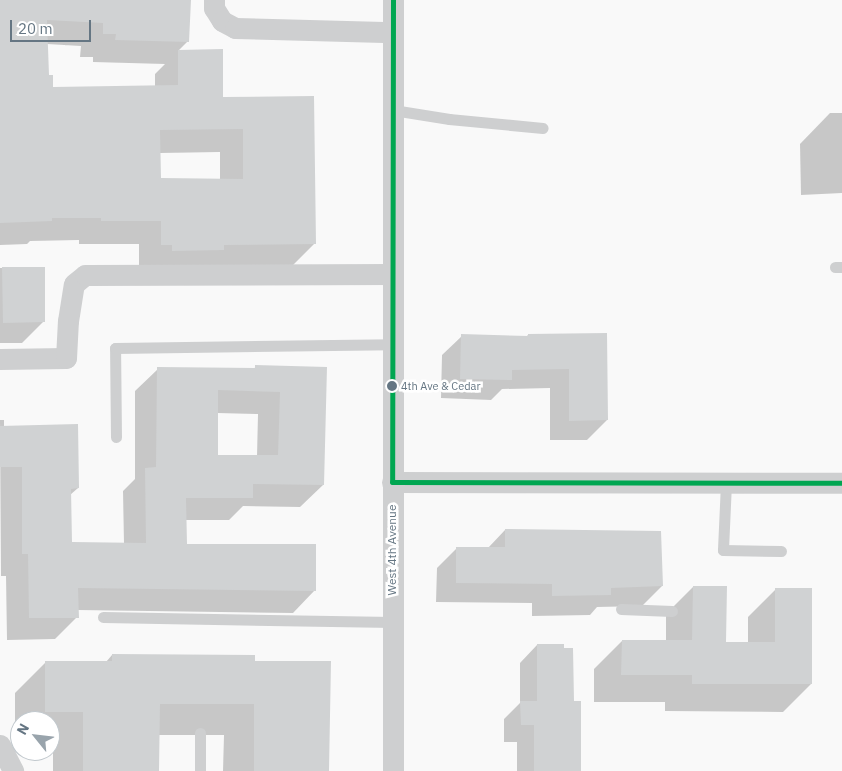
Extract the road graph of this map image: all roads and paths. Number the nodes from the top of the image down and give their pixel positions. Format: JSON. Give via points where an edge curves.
{"nodes":[{"id":1,"x":214,"y":0,"type":"edge"},
{"id":2,"x":393,"y":0,"type":"edge"},
{"id":3,"x":393,"y":32,"type":"junction"},
{"id":4,"x":393,"y":110,"type":"junction"},
{"id":5,"x":543,"y":128,"type":"dead end"},
{"id":6,"x":392,"y":274,"type":"junction"},
{"id":7,"x":392,"y":344,"type":"junction"},
{"id":8,"x":0,"y":359,"type":"edge"},
{"id":9,"x":116,"y":437,"type":"dead end"},
{"id":10,"x":392,"y":482,"type":"junction"},
{"id":11,"x":726,"y":483,"type":"junction"},
{"id":12,"x":842,"y":483,"type":"edge"},
{"id":13,"x":781,"y":551,"type":"dead end"},
{"id":14,"x":621,"y":609,"type":"dead end"},
{"id":15,"x":672,"y":611,"type":"dead end"},
{"id":16,"x":103,"y":617,"type":"dead end"},
{"id":17,"x":393,"y":622,"type":"junction"},
{"id":18,"x":200,"y":733,"type":"dead end"},
{"id":19,"x":0,"y":745,"type":"edge"},
{"id":20,"x":13,"y":771,"type":"edge"},
{"id":21,"x":200,"y":771,"type":"edge"},
{"id":22,"x":392,"y":771,"type":"edge"}],
"edges":[{"from":1,"to":3,"type":"street","via":[[214,8],[222,21],[235,28]]},
{"from":2,"to":3,"type":"street","name":"West 4th Avenue"},
{"from":3,"to":4,"type":"street","name":"West 4th Avenue"},
{"from":4,"to":5,"type":"lane"},
{"from":4,"to":6,"type":"street","name":"West 4th Avenue"},
{"from":6,"to":7,"type":"street","name":"West 4th Avenue"},
{"from":6,"to":8,"type":"street","via":[[85,275],[74,284],[66,358]]},
{"from":7,"to":9,"type":"lane","via":[[115,348]]},
{"from":7,"to":10,"type":"street","name":"West 4th Avenue"},
{"from":10,"to":11,"type":"street"},
{"from":10,"to":17,"type":"street","name":"West 4th Avenue"},
{"from":11,"to":12,"type":"street"},
{"from":11,"to":13,"type":"lane","via":[[723,550]]},
{"from":14,"to":15,"type":"lane"},
{"from":16,"to":17,"type":"lane"},
{"from":17,"to":22,"type":"street","name":"West 4th Avenue"},
{"from":18,"to":21,"type":"lane"},
{"from":19,"to":20,"type":"street"}]}
